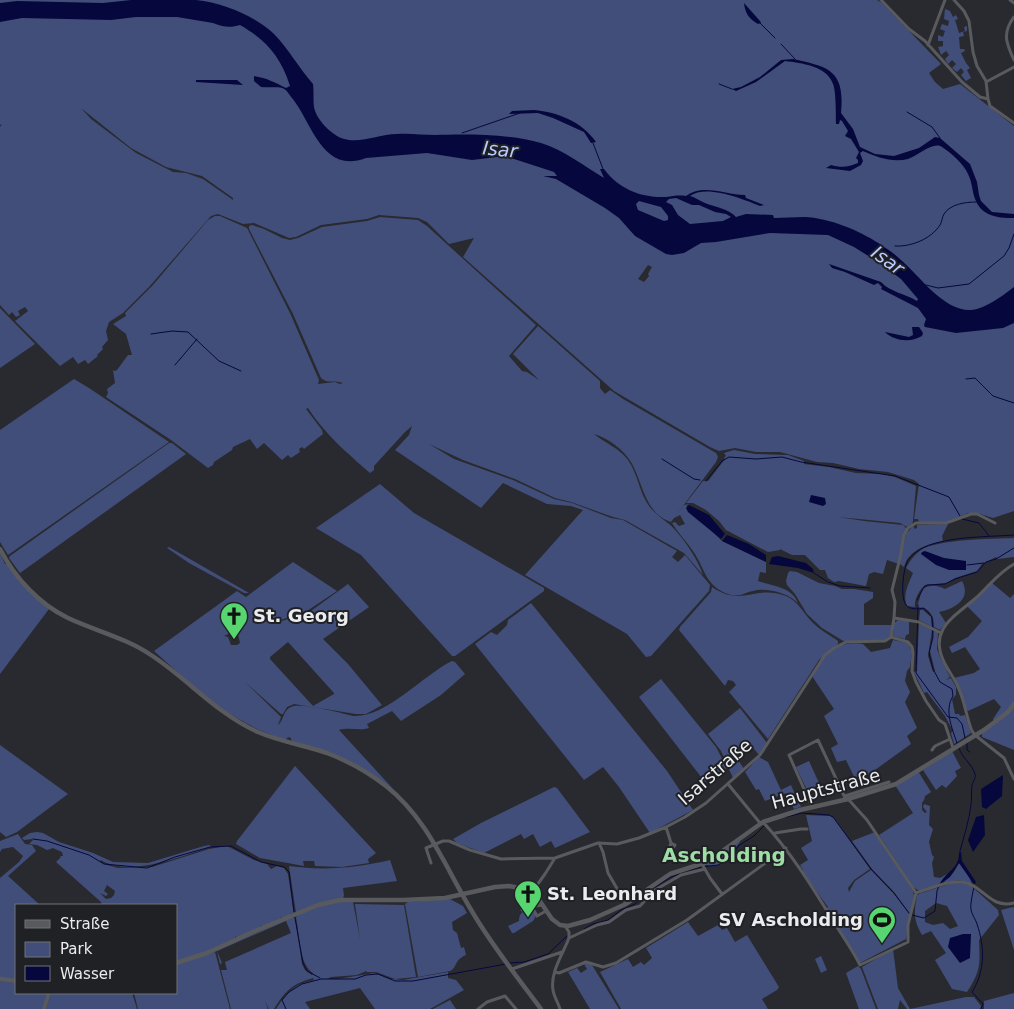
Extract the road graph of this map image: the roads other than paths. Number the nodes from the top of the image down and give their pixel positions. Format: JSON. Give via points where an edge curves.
{"nodes":[{"id":1,"x":881,"y":0,"type":"edge"},
{"id":2,"x":945,"y":0,"type":"edge"},
{"id":3,"x":954,"y":0,"type":"edge"},
{"id":4,"x":1010,"y":0,"type":"edge"},
{"id":5,"x":1014,"y":3,"type":"edge"},
{"id":6,"x":1014,"y":16,"type":"edge"},
{"id":7,"x":928,"y":45,"type":"junction"},
{"id":8,"x":1014,"y":60,"type":"edge"},
{"id":9,"x":1014,"y":67,"type":"edge"},
{"id":10,"x":986,"y":82,"type":"junction"},
{"id":11,"x":988,"y":99,"type":"junction"},
{"id":12,"x":1014,"y":123,"type":"edge"},
{"id":13,"x":995,"y":523,"type":"dead end"},
{"id":14,"x":0,"y":549,"type":"edge"},
{"id":15,"x":1014,"y":564,"type":"edge"},
{"id":16,"x":894,"y":618,"type":"junction"},
{"id":17,"x":940,"y":632,"type":"junction"},
{"id":18,"x":891,"y":638,"type":"junction"},
{"id":19,"x":1014,"y":704,"type":"edge"},
{"id":20,"x":975,"y":735,"type":"junction"},
{"id":21,"x":950,"y":739,"type":"junction"},
{"id":22,"x":954,"y":748,"type":"junction"},
{"id":23,"x":932,"y":750,"type":"dead end"},
{"id":24,"x":1014,"y":779,"type":"edge"},
{"id":25,"x":889,"y":782,"type":"dead end"},
{"id":26,"x":728,"y":784,"type":"junction"},
{"id":27,"x":846,"y":798,"type":"junction"},
{"id":28,"x":812,"y":807,"type":"junction"},
{"id":29,"x":763,"y":824,"type":"junction"},
{"id":30,"x":666,"y":827,"type":"junction"},
{"id":31,"x":807,"y":829,"type":"dead end"},
{"id":32,"x":775,"y":833,"type":"junction"},
{"id":33,"x":598,"y":843,"type":"junction"},
{"id":34,"x":672,"y":843,"type":"dead end"},
{"id":35,"x":435,"y":845,"type":"junction"},
{"id":36,"x":607,"y":845,"type":"junction"},
{"id":37,"x":786,"y":848,"type":"junction"},
{"id":38,"x":603,"y":852,"type":"junction"},
{"id":39,"x":555,"y":858,"type":"junction"},
{"id":40,"x":431,"y":863,"type":"dead end"},
{"id":41,"x":704,"y":867,"type":"junction"},
{"id":42,"x":532,"y":892,"type":"junction"},
{"id":43,"x":916,"y":893,"type":"junction"},
{"id":44,"x":462,"y":894,"type":"junction"},
{"id":45,"x":722,"y":894,"type":"junction"},
{"id":46,"x":636,"y":903,"type":"junction"},
{"id":47,"x":1014,"y":903,"type":"edge"},
{"id":48,"x":626,"y":904,"type":"junction"},
{"id":49,"x":543,"y":905,"type":"junction"},
{"id":50,"x":532,"y":907,"type":"junction"},
{"id":51,"x":522,"y":910,"type":"dead end"},
{"id":52,"x":546,"y":911,"type":"junction"},
{"id":53,"x":565,"y":926,"type":"junction"},
{"id":54,"x":571,"y":926,"type":"junction"},
{"id":55,"x":569,"y":935,"type":"junction"},
{"id":56,"x":563,"y":952,"type":"junction"},
{"id":57,"x":178,"y":962,"type":"edge"},
{"id":58,"x":510,"y":968,"type":"junction"},
{"id":59,"x":555,"y":972,"type":"junction"},
{"id":60,"x":0,"y":979,"type":"edge"},
{"id":61,"x":15,"y":981,"type":"edge"},
{"id":62,"x":49,"y":994,"type":"edge"},
{"id":63,"x":44,"y":1009,"type":"edge"},
{"id":64,"x":478,"y":1009,"type":"edge"},
{"id":65,"x":516,"y":1009,"type":"edge"},
{"id":66,"x":541,"y":1009,"type":"edge"},
{"id":67,"x":560,"y":1009,"type":"edge"}],
"edges":[{"from":1,"to":7,"type":"street"},
{"from":2,"to":7,"type":"street"},
{"from":3,"to":10,"type":"street","via":[[969,21],[973,52]]},
{"from":4,"to":5,"type":"street"},
{"from":6,"to":8,"type":"street","via":[[1006,30]]},
{"from":7,"to":11,"type":"street","via":[[962,82],[980,97]]},
{"from":9,"to":10,"type":"street"},
{"from":10,"to":11,"type":"street"},
{"from":11,"to":12,"type":"street","via":[[990,106]]},
{"from":13,"to":16,"type":"street","via":[[971,514],[946,523],[916,523],[908,528],[892,590]]},
{"from":14,"to":35,"type":"main road","via":[[18,577],[52,608],[151,655],[243,725],[274,738],[327,753],[376,778],[407,806]]},
{"from":15,"to":17,"type":"street","via":[[951,618]]},
{"from":16,"to":17,"type":"street","via":[[917,622]]},
{"from":16,"to":18,"type":"street"},
{"from":17,"to":20,"type":"street","via":[[941,656],[958,687]]},
{"from":18,"to":21,"type":"street","via":[[908,642],[912,647],[912,671],[916,682],[939,720],[945,724]]},
{"from":18,"to":26,"type":"street","name":"Isarstraße","via":[[841,644],[825,655],[760,755]]},
{"from":19,"to":20,"type":"main road","name":"Hauptstraße"},
{"from":20,"to":22,"type":"main road","name":"Hauptstraße"},
{"from":20,"to":24,"type":"street","via":[[1004,758]]},
{"from":21,"to":22,"type":"street"},
{"from":21,"to":23,"type":"street"},
{"from":22,"to":27,"type":"main road","name":"Hauptstraße","via":[[896,784]]},
{"from":25,"to":27,"type":"street"},
{"from":26,"to":29,"type":"street"},
{"from":26,"to":30,"type":"street","name":"Isarstraße","via":[[696,811]]},
{"from":27,"to":28,"type":"main road","name":"Hauptstraße"},
{"from":27,"to":28,"type":"street","via":[[818,740],[788,755]]},
{"from":27,"to":43,"type":"street","via":[[867,820]]},
{"from":28,"to":29,"type":"main road","name":"Hauptstraße"},
{"from":29,"to":32,"type":"street"},
{"from":29,"to":41,"type":"main road","name":"Hauptstraße"},
{"from":30,"to":34,"type":"street"},
{"from":30,"to":36,"type":"street","name":"Isarstraße","via":[[634,840]]},
{"from":31,"to":32,"type":"street"},
{"from":32,"to":37,"type":"street"},
{"from":33,"to":36,"type":"street","name":"Isarstraße"},
{"from":33,"to":38,"type":"street"},
{"from":33,"to":39,"type":"street"},
{"from":35,"to":39,"type":"street","via":[[449,841],[500,859]]},
{"from":35,"to":40,"type":"street","via":[[426,848]]},
{"from":35,"to":44,"type":"main road"},
{"from":36,"to":38,"type":"street"},
{"from":37,"to":43,"type":"street","via":[[860,965],[908,942]]},
{"from":37,"to":45,"type":"street"},
{"from":38,"to":48,"type":"street","via":[[608,874]]},
{"from":39,"to":42,"type":"street"},
{"from":41,"to":45,"type":"street"},
{"from":41,"to":46,"type":"street","via":[[681,875]]},
{"from":41,"to":46,"type":"main road","name":"Hauptstraße","via":[[670,874]]},
{"from":42,"to":44,"type":"main road","via":[[503,886]]},
{"from":42,"to":49,"type":"main road"},
{"from":43,"to":47,"type":"street","via":[[956,881],[974,886],[1000,905]]},
{"from":44,"to":57,"type":"main road","via":[[427,899],[330,902]]},
{"from":44,"to":58,"type":"main road"},
{"from":45,"to":59,"type":"street","via":[[687,920],[616,963],[603,967],[586,962]]},
{"from":46,"to":48,"type":"main road","name":"Hauptstraße"},
{"from":46,"to":55,"type":"street","via":[[606,923]]},
{"from":48,"to":54,"type":"main road","name":"Hauptstraße","via":[[598,918]]},
{"from":49,"to":50,"type":"street"},
{"from":49,"to":52,"type":"main road"},
{"from":50,"to":51,"type":"street"},
{"from":50,"to":52,"type":"street","via":[[537,916]]},
{"from":52,"to":53,"type":"main road","via":[[554,922]]},
{"from":53,"to":54,"type":"main road","name":"Hauptstraße"},
{"from":53,"to":55,"type":"street"},
{"from":54,"to":55,"type":"street"},
{"from":55,"to":56,"type":"street"},
{"from":56,"to":58,"type":"street"},
{"from":56,"to":59,"type":"street"},
{"from":58,"to":66,"type":"main road"},
{"from":59,"to":67,"type":"street","via":[[553,992]]},
{"from":60,"to":61,"type":"main road"},
{"from":62,"to":63,"type":"street"},
{"from":64,"to":65,"type":"street","via":[[486,1002],[505,996]]}]}
